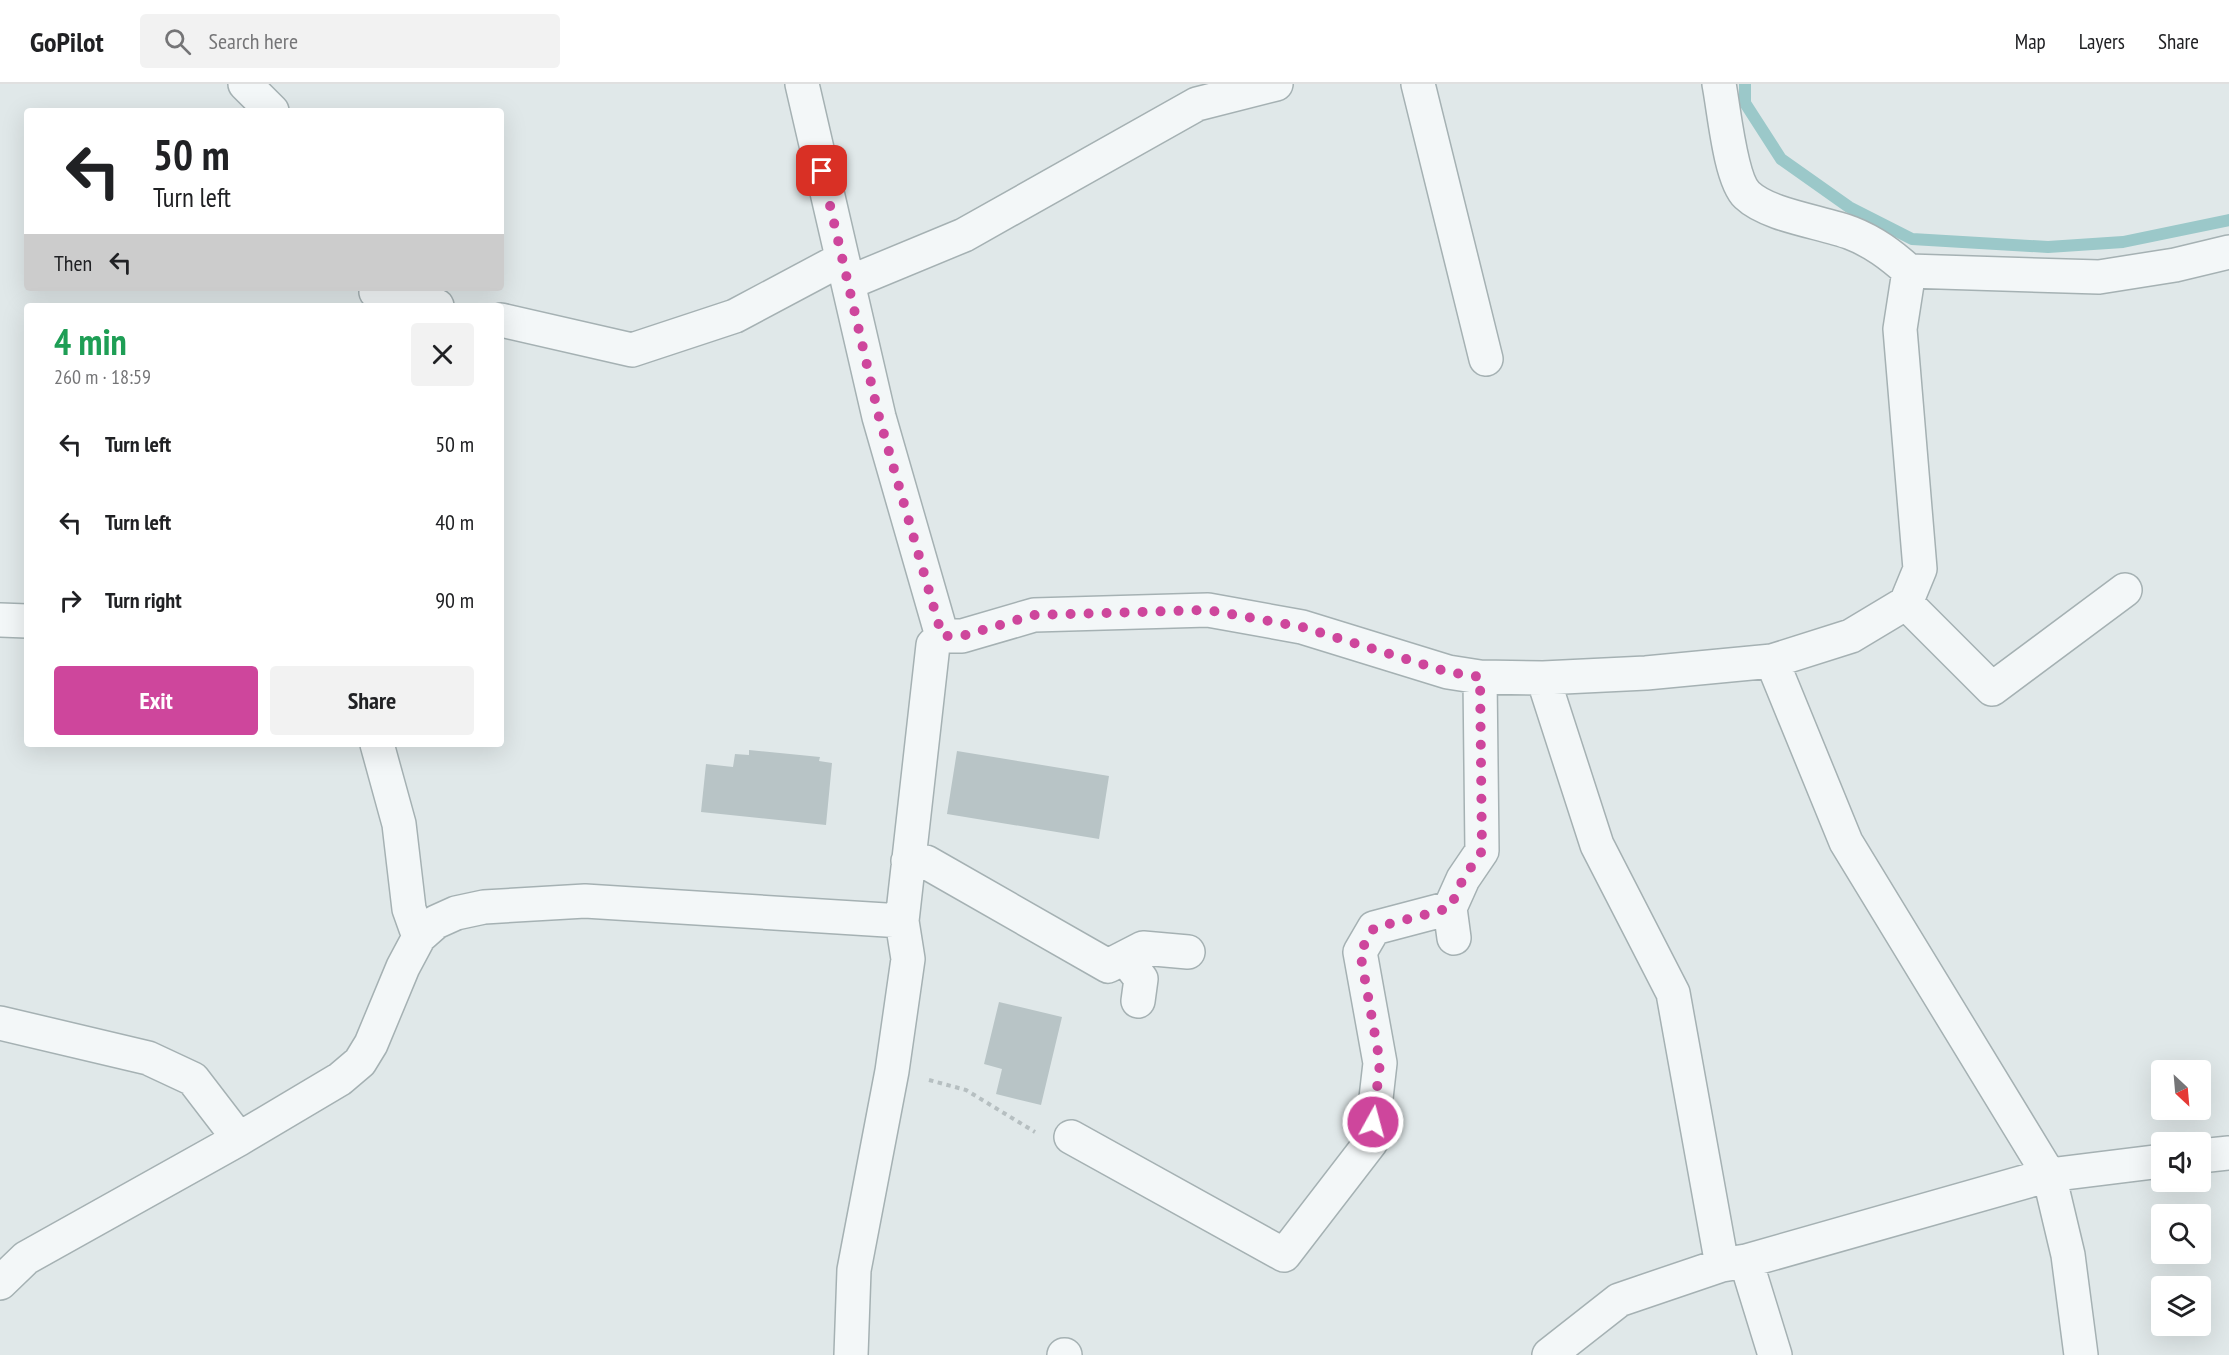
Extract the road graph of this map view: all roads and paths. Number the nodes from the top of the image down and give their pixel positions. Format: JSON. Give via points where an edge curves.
{"nodes":[{"id":1,"x":245,"y":84,"type":"edge"},
{"id":2,"x":802,"y":84,"type":"edge"},
{"id":3,"x":1276,"y":84,"type":"edge"},
{"id":4,"x":1418,"y":84,"type":"edge"},
{"id":5,"x":1719,"y":84,"type":"edge"},
{"id":6,"x":269,"y":108,"type":"edge"},
{"id":7,"x":2229,"y":252,"type":"edge"},
{"id":8,"x":845,"y":271,"type":"junction"},
{"id":9,"x":1909,"y":271,"type":"junction"},
{"id":10,"x":373,"y":295,"type":"edge"},
{"id":11,"x":420,"y":303,"type":"edge"},
{"id":12,"x":504,"y":321,"type":"edge"},
{"id":13,"x":1486,"y":359,"type":"dead end"},
{"id":14,"x":2125,"y":590,"type":"dead end"},
{"id":15,"x":1906,"y":603,"type":"junction"},
{"id":16,"x":942,"y":636,"type":"junction"},
{"id":17,"x":1772,"y":661,"type":"junction"},
{"id":18,"x":1480,"y":677,"type":"junction"},
{"id":19,"x":1543,"y":678,"type":"junction"},
{"id":20,"x":378,"y":747,"type":"edge"},
{"id":21,"x":908,"y":861,"type":"junction"},
{"id":22,"x":902,"y":921,"type":"junction"},
{"id":23,"x":419,"y":937,"type":"junction"},
{"id":24,"x":1188,"y":952,"type":"dead end"},
{"id":25,"x":1125,"y":958,"type":"junction"},
{"id":26,"x":1138,"y":1001,"type":"dead end"},
{"id":27,"x":0,"y":1023,"type":"edge"},
{"id":28,"x":892,"y":1071,"type":"junction"},
{"id":29,"x":1056,"y":1136,"type":"joint"},
{"id":30,"x":239,"y":1139,"type":"junction"},
{"id":31,"x":2229,"y":1153,"type":"edge"},
{"id":32,"x":2211,"y":1155,"type":"edge"},
{"id":33,"x":2151,"y":1162,"type":"edge"},
{"id":34,"x":2049,"y":1175,"type":"junction"},
{"id":35,"x":1734,"y":1263,"type":"junction"},
{"id":36,"x":0,"y":1283,"type":"edge"},
{"id":37,"x":851,"y":1355,"type":"edge"},
{"id":38,"x":1549,"y":1355,"type":"edge"},
{"id":39,"x":1775,"y":1355,"type":"edge"},
{"id":40,"x":2081,"y":1355,"type":"edge"}],
"edges":[{"from":1,"to":6,"type":"street"},
{"from":2,"to":8,"type":"street"},
{"from":3,"to":8,"type":"street","via":[[1197,104],[964,235]]},
{"from":4,"to":13,"type":"street"},
{"from":5,"to":9,"type":"street","via":[[1732,160],[1747,195],[1769,207],[1850,232],[1882,248]]},
{"from":7,"to":9,"type":"street","via":[[2099,277]]},
{"from":8,"to":12,"type":"street","via":[[735,316],[632,350]]},
{"from":8,"to":16,"type":"street","via":[[879,417]]},
{"from":9,"to":15,"type":"street","via":[[1899,328],[1920,569]]},
{"from":10,"to":11,"type":"street"},
{"from":14,"to":15,"type":"street","via":[[1992,689]]},
{"from":15,"to":17,"type":"street","via":[[1851,636]]},
{"from":16,"to":18,"type":"street","via":[[962,636],[1034,615],[1208,610],[1302,627],[1448,672]]},
{"from":16,"to":21,"type":"street","via":[[933,645]]},
{"from":17,"to":19,"type":"street"},
{"from":17,"to":34,"type":"street","via":[[1846,842]]},
{"from":18,"to":19,"type":"street"},
{"from":18,"to":29,"type":"street","via":[[1482,851],[1463,879],[1452,923],[1374,928],[1360,952],[1380,1063],[1371,1142],[1284,1255]]},
{"from":19,"to":35,"type":"street","via":[[1597,845],[1673,993]]},
{"from":20,"to":23,"type":"street","via":[[399,824],[409,909]]},
{"from":21,"to":22,"type":"street"},
{"from":21,"to":25,"type":"street","via":[[926,862],[1108,966]]},
{"from":22,"to":23,"type":"street","via":[[585,901],[484,907],[456,913],[436,922]]},
{"from":22,"to":28,"type":"street","via":[[908,959]]},
{"from":23,"to":30,"type":"street","via":[[360,1062],[340,1079]]},
{"from":24,"to":25,"type":"street","via":[[1143,948]]},
{"from":25,"to":26,"type":"street","via":[[1141,979]]},
{"from":27,"to":30,"type":"street","via":[[148,1058],[193,1079]]},
{"from":28,"to":29,"type":"path","via":[[966,1090]]},
{"from":28,"to":37,"type":"street","via":[[854,1270]]},
{"from":30,"to":36,"type":"street","via":[[26,1258]]},
{"from":31,"to":32,"type":"street"},
{"from":33,"to":34,"type":"street"},
{"from":34,"to":35,"type":"street"},
{"from":34,"to":40,"type":"street","via":[[2068,1255]]},
{"from":35,"to":38,"type":"street","via":[[1619,1300]]},
{"from":35,"to":39,"type":"street"}]}
